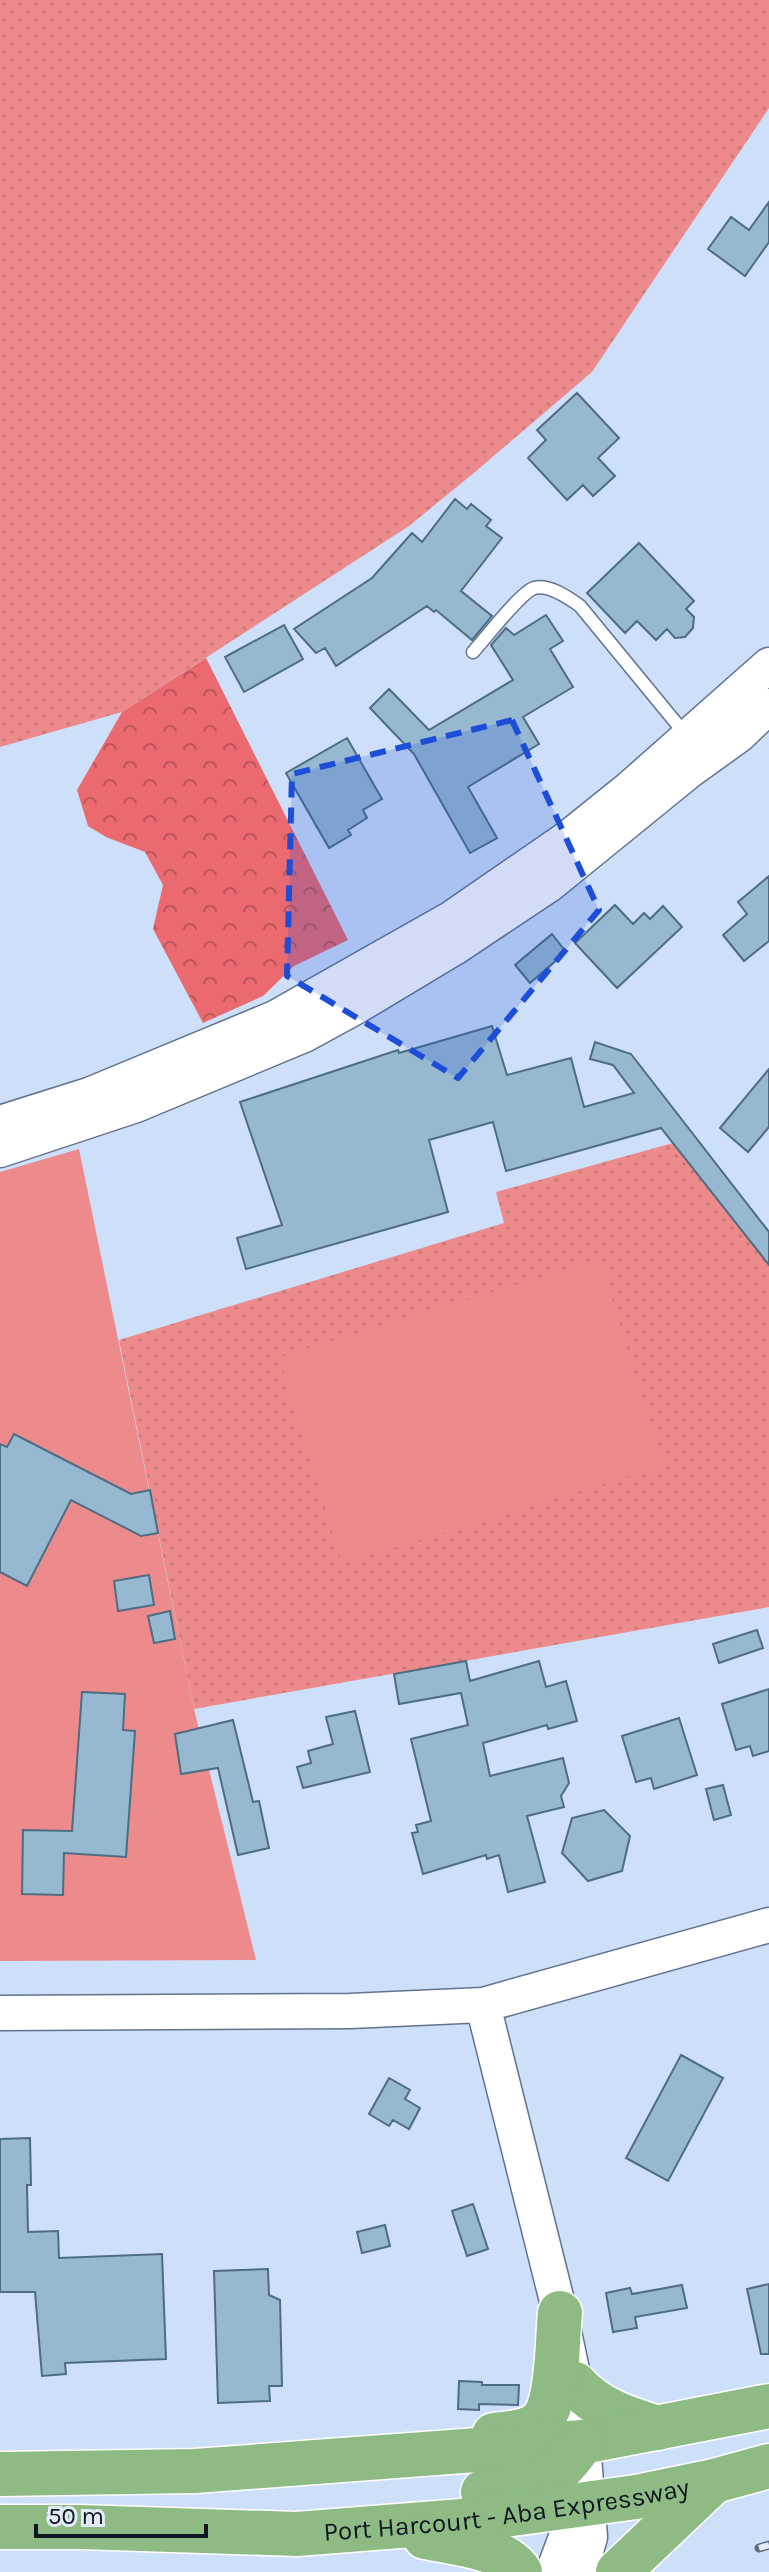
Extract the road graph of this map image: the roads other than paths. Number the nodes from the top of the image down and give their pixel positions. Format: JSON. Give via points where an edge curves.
{"nodes":[{"id":1,"x":473,"y":652,"type":"dead end"},
{"id":2,"x":769,"y":665,"type":"edge"},
{"id":3,"x":769,"y":706,"type":"edge"},
{"id":4,"x":688,"y":737,"type":"junction"},
{"id":5,"x":0,"y":1123,"type":"edge"},
{"id":6,"x":0,"y":1150,"type":"edge"},
{"id":7,"x":769,"y":1925,"type":"edge"},
{"id":8,"x":483,"y":2005,"type":"junction"},
{"id":9,"x":0,"y":2013,"type":"edge"},
{"id":10,"x":560,"y":2313,"type":"junction"},
{"id":11,"x":575,"y":2384,"type":"junction"},
{"id":12,"x":769,"y":2406,"type":"edge"},
{"id":13,"x":660,"y":2428,"type":"junction"},
{"id":14,"x":769,"y":2433,"type":"edge"},
{"id":15,"x":583,"y":2442,"type":"junction"},
{"id":16,"x":422,"y":2454,"type":"junction"},
{"id":17,"x":769,"y":2466,"type":"edge"},
{"id":18,"x":0,"y":2474,"type":"edge"},
{"id":19,"x":714,"y":2481,"type":"junction"},
{"id":20,"x":589,"y":2505,"type":"junction"},
{"id":21,"x":0,"y":2527,"type":"edge"},
{"id":22,"x":380,"y":2527,"type":"junction"},
{"id":23,"x":297,"y":2534,"type":"junction"},
{"id":24,"x":520,"y":2572,"type":"edge"},
{"id":25,"x":553,"y":2572,"type":"edge"},
{"id":26,"x":580,"y":2572,"type":"edge"},
{"id":27,"x":618,"y":2572,"type":"edge"}],
"edges":[{"from":1,"to":4,"type":"lane","via":[[532,589],[565,595],[580,606]]},
{"from":2,"to":4,"type":"street"},
{"from":3,"to":6,"type":"street","via":[[550,884],[359,1005],[304,1035],[136,1105]]},
{"from":4,"to":5,"type":"street","via":[[529,866],[452,918],[288,1011],[89,1095]]},
{"from":7,"to":8,"type":"street"},
{"from":8,"to":9,"type":"street"},
{"from":8,"to":10,"type":"street"},
{"from":10,"to":11,"type":"street"},
{"from":10,"to":16,"type":"highway","via":[[553,2390],[542,2420],[516,2432]]},
{"from":11,"to":13,"type":"highway","via":[[588,2399],[622,2417]]},
{"from":11,"to":15,"type":"street"},
{"from":12,"to":13,"type":"highway"},
{"from":13,"to":15,"type":"highway"},
{"from":14,"to":20,"type":"highway","via":[[638,2463],[610,2480]]},
{"from":15,"to":16,"type":"highway"},
{"from":15,"to":20,"type":"street"},
{"from":15,"to":23,"type":"highway","via":[[549,2478],[388,2507]]},
{"from":16,"to":18,"type":"highway","via":[[195,2471]]},
{"from":17,"to":19,"type":"highway","name":"Port Harcourt - Aba Expressway"},
{"from":19,"to":20,"type":"highway","name":"Port Harcourt - Aba Expressway"},
{"from":19,"to":27,"type":"highway"},
{"from":20,"to":22,"type":"highway","name":"Port Harcourt - Aba Expressway"},
{"from":20,"to":25,"type":"street","via":[[565,2540]]},
{"from":20,"to":26,"type":"street","via":[[590,2537]]},
{"from":21,"to":23,"type":"highway","name":"Port Harcourt - Aba Expressway"},
{"from":22,"to":23,"type":"highway","name":"Port Harcourt - Aba Expressway"},
{"from":22,"to":24,"type":"highway","via":[[472,2546],[514,2563]]}]}
